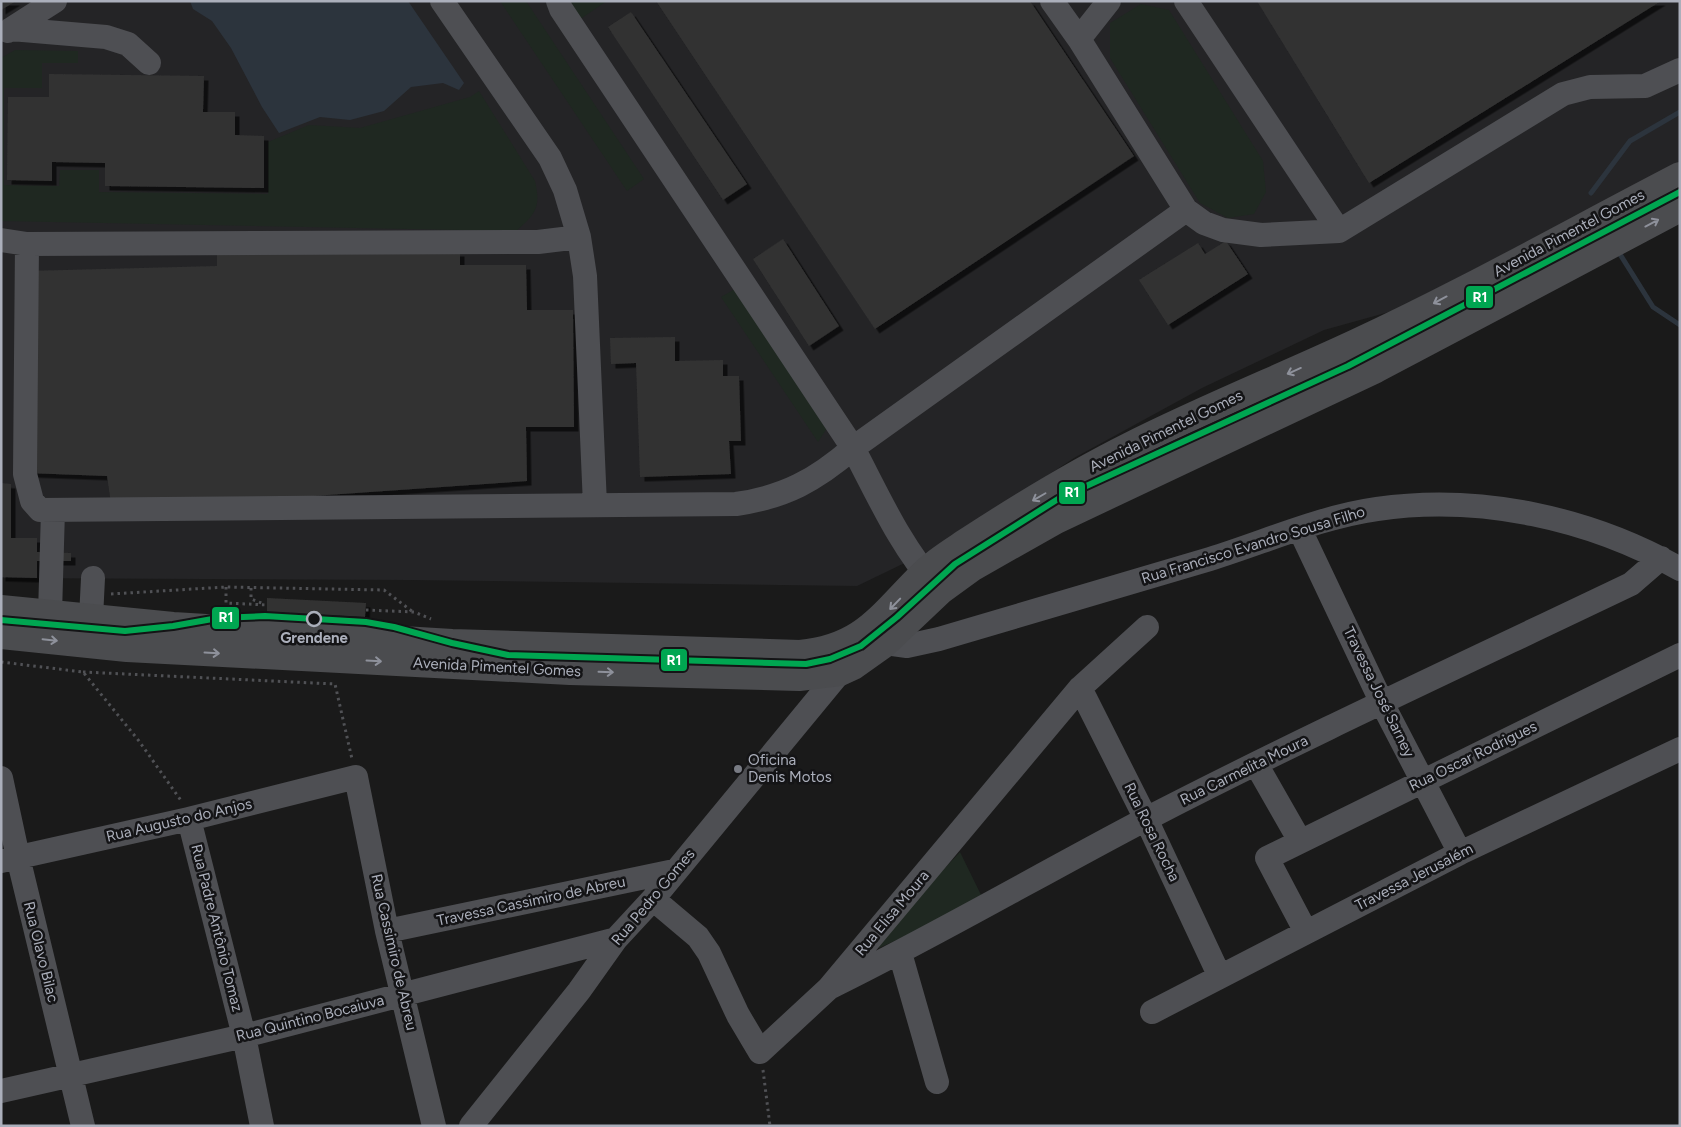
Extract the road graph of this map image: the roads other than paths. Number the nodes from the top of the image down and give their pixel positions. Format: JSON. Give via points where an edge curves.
{"nodes":[{"id":1,"x":55,"y":1,"type":"edge"},
{"id":2,"x":442,"y":1,"type":"edge"},
{"id":3,"x":558,"y":1,"type":"edge"},
{"id":4,"x":1052,"y":1,"type":"edge"},
{"id":5,"x":1109,"y":1,"type":"edge"},
{"id":6,"x":1186,"y":1,"type":"edge"},
{"id":7,"x":6,"y":32,"type":"edge"},
{"id":8,"x":1079,"y":40,"type":"junction"},
{"id":9,"x":148,"y":63,"type":"dead end"},
{"id":10,"x":1680,"y":70,"type":"edge"},
{"id":11,"x":1680,"y":176,"type":"edge"},
{"id":12,"x":1680,"y":208,"type":"edge"},
{"id":13,"x":1186,"y":210,"type":"junction"},
{"id":14,"x":1339,"y":231,"type":"junction"},
{"id":15,"x":579,"y":236,"type":"junction"},
{"id":16,"x":1,"y":240,"type":"edge"},
{"id":17,"x":27,"y":244,"type":"junction"},
{"id":18,"x":1174,"y":425,"type":"junction"},
{"id":19,"x":854,"y":448,"type":"junction"},
{"id":20,"x":1190,"y":456,"type":"junction"},
{"id":21,"x":595,"y":505,"type":"junction"},
{"id":22,"x":53,"y":510,"type":"junction"},
{"id":23,"x":1300,"y":530,"type":"junction"},
{"id":24,"x":1670,"y":563,"type":"edge"},
{"id":25,"x":932,"y":582,"type":"junction"},
{"id":26,"x":1,"y":610,"type":"edge"},
{"id":27,"x":50,"y":614,"type":"junction"},
{"id":28,"x":1147,"y":627,"type":"dead end"},
{"id":29,"x":1,"y":635,"type":"edge"},
{"id":30,"x":863,"y":641,"type":"junction"},
{"id":31,"x":1680,"y":655,"type":"edge"},
{"id":32,"x":840,"y":672,"type":"junction"},
{"id":33,"x":1080,"y":688,"type":"junction"},
{"id":34,"x":1382,"y":703,"type":"junction"},
{"id":35,"x":1680,"y":749,"type":"edge"},
{"id":36,"x":1256,"y":764,"type":"junction"},
{"id":37,"x":356,"y":777,"type":"joint"},
{"id":38,"x":1,"y":778,"type":"edge"},
{"id":39,"x":1423,"y":780,"type":"junction"},
{"id":40,"x":189,"y":819,"type":"junction"},
{"id":41,"x":1146,"y":819,"type":"junction"},
{"id":42,"x":1300,"y":841,"type":"junction"},
{"id":43,"x":1460,"y":853,"type":"junction"},
{"id":44,"x":9,"y":859,"type":"edge"},
{"id":45,"x":674,"y":871,"type":"junction"},
{"id":46,"x":652,"y":899,"type":"junction"},
{"id":47,"x":387,"y":931,"type":"junction"},
{"id":48,"x":1306,"y":932,"type":"junction"},
{"id":49,"x":616,"y":939,"type":"junction"},
{"id":50,"x":900,"y":953,"type":"junction"},
{"id":51,"x":1220,"y":977,"type":"junction"},
{"id":52,"x":829,"y":988,"type":"junction"},
{"id":53,"x":403,"y":994,"type":"junction"},
{"id":54,"x":1152,"y":1012,"type":"dead end"},
{"id":55,"x":244,"y":1036,"type":"junction"},
{"id":56,"x":71,"y":1074,"type":"junction"},
{"id":57,"x":937,"y":1082,"type":"dead end"},
{"id":58,"x":1,"y":1091,"type":"edge"},
{"id":59,"x":83,"y":1126,"type":"edge"},
{"id":60,"x":262,"y":1126,"type":"edge"},
{"id":61,"x":434,"y":1126,"type":"edge"},
{"id":62,"x":471,"y":1126,"type":"edge"}],
"edges":[{"from":1,"to":7,"type":"street"},
{"from":2,"to":15,"type":"street","via":[[550,158],[565,190]]},
{"from":3,"to":19,"type":"street"},
{"from":4,"to":8,"type":"street"},
{"from":5,"to":8,"type":"street"},
{"from":6,"to":14,"type":"street"},
{"from":7,"to":9,"type":"street","via":[[106,37],[128,44]]},
{"from":8,"to":13,"type":"street"},
{"from":10,"to":14,"type":"street","via":[[1645,86],[1590,87],[1563,94]]},
{"from":11,"to":18,"type":"main road","name":"Avenida Pimentel Gomes","one_way":true,"via":[[1379,332]]},
{"from":20,"to":12,"type":"main road","name":"Avenida Pimentel Gomes","one_way":true,"via":[[1376,369]]},
{"from":13,"to":14,"type":"street","via":[[1223,230],[1260,234]]},
{"from":13,"to":19,"type":"street"},
{"from":15,"to":17,"type":"street","via":[[538,242]]},
{"from":15,"to":21,"type":"street","via":[[587,313]]},
{"from":16,"to":17,"type":"street"},
{"from":17,"to":22,"type":"street","via":[[25,474],[35,506],[40,510]]},
{"from":18,"to":20,"type":"main road"},
{"from":18,"to":25,"type":"main road","name":"Avenida Pimentel Gomes","one_way":true,"via":[[1103,460],[1004,517]]},
{"from":19,"to":21,"type":"street","via":[[798,487],[757,501]]},
{"from":19,"to":25,"type":"street","via":[[887,514]]},
{"from":20,"to":25,"type":"main road","name":"Avenida Pimentel Gomes","via":[[1056,520],[974,567]]},
{"from":21,"to":22,"type":"street"},
{"from":22,"to":27,"type":"street"},
{"from":23,"to":24,"type":"street","name":"Rua Francisco Evandro Sousa Filho","via":[[1377,508],[1438,504],[1482,507],[1572,523]]},
{"from":23,"to":30,"type":"street","name":"Rua Francisco Evandro Sousa Filho","via":[[939,639],[907,646]]},
{"from":23,"to":34,"type":"street","name":"Travessa José Sarney"},
{"from":24,"to":34,"type":"street","name":"Rua Carmelita Moura"},
{"from":25,"to":30,"type":"main road","name":"Avenida Pimentel Gomes"},
{"from":26,"to":27,"type":"main road","name":"Avenida Pimentel Gomes"},
{"from":27,"to":30,"type":"main road","name":"Avenida Pimentel Gomes","via":[[92,597],[172,626],[452,643],[800,654]]},
{"from":28,"to":33,"type":"street","name":"Rua Elisa Moura"},
{"from":29,"to":32,"type":"main road","name":"Avenida Pimentel Gomes","one_way":true,"via":[[136,648],[570,671],[798,677]]},
{"from":30,"to":32,"type":"street","via":[[844,662]]},
{"from":30,"to":32,"type":"main road","name":"Avenida Pimentel Gomes","via":[[853,666]]},
{"from":31,"to":39,"type":"street","name":"Rua Oscar Rodrigues"},
{"from":32,"to":45,"type":"street","name":"Rua Pedro Gomes"},
{"from":33,"to":41,"type":"street","name":"Rua Rosa Rocha"},
{"from":33,"to":52,"type":"street","name":"Rua Elisa Moura"},
{"from":34,"to":36,"type":"street","name":"Rua Carmelita Moura"},
{"from":34,"to":39,"type":"street","name":"Travessa José Sarney"},
{"from":35,"to":43,"type":"street","name":"Travessa Jerusalém"},
{"from":36,"to":41,"type":"street","name":"Rua Carmelita Moura"},
{"from":36,"to":42,"type":"street"},
{"from":37,"to":40,"type":"street","name":"Rua Augusto do Anjos"},
{"from":37,"to":47,"type":"street","name":"Rua Cassimiro de Abreu"},
{"from":38,"to":44,"type":"street","name":"Rua Olavo Bilac"},
{"from":39,"to":42,"type":"street","name":"Rua Oscar Rodrigues"},
{"from":39,"to":43,"type":"street","name":"Travessa José Sarney"},
{"from":40,"to":44,"type":"street","name":"Rua Augusto do Anjos"},
{"from":40,"to":55,"type":"street","name":"Rua Padre Antônio Tomaz"},
{"from":41,"to":50,"type":"street","name":"Rua Carmelita Moura"},
{"from":41,"to":51,"type":"street","name":"Rua Rosa Rocha"},
{"from":42,"to":48,"type":"street","name":"Rua Oscar Rodrigues","via":[[1267,858]]},
{"from":43,"to":48,"type":"street","name":"Travessa Jerusalém"},
{"from":44,"to":56,"type":"street","name":"Rua Olavo Bilac"},
{"from":45,"to":46,"type":"street","name":"Rua Pedro Gomes"},
{"from":45,"to":47,"type":"street","name":"Travessa Cassimiro de Abreu"},
{"from":46,"to":49,"type":"street","name":"Rua Pedro Gomes"},
{"from":46,"to":52,"type":"street","name":"Rua Elisa Moura","via":[[698,937],[760,1052]]},
{"from":47,"to":53,"type":"street","name":"Rua Cassimiro de Abreu"},
{"from":48,"to":51,"type":"street","name":"Travessa Jerusalém"},
{"from":49,"to":53,"type":"street","name":"Rua Quintino Bocaiuva"},
{"from":49,"to":62,"type":"street","name":"Rua Pedro Gomes","via":[[579,991]]},
{"from":50,"to":52,"type":"street","name":"Rua Carmelita Moura"},
{"from":50,"to":57,"type":"street"},
{"from":51,"to":54,"type":"street","name":"Travessa Jerusalém"},
{"from":53,"to":55,"type":"street","name":"Rua Quintino Bocaiuva"},
{"from":53,"to":61,"type":"street","name":"Rua Cassimiro de Abreu"},
{"from":55,"to":56,"type":"street","name":"Rua Quintino Bocaiuva"},
{"from":55,"to":60,"type":"street","name":"Rua Padre Antônio Tomaz"},
{"from":56,"to":58,"type":"street","name":"Rua Quintino Bocaiuva"},
{"from":56,"to":59,"type":"street","name":"Rua Olavo Bilac"}]}
